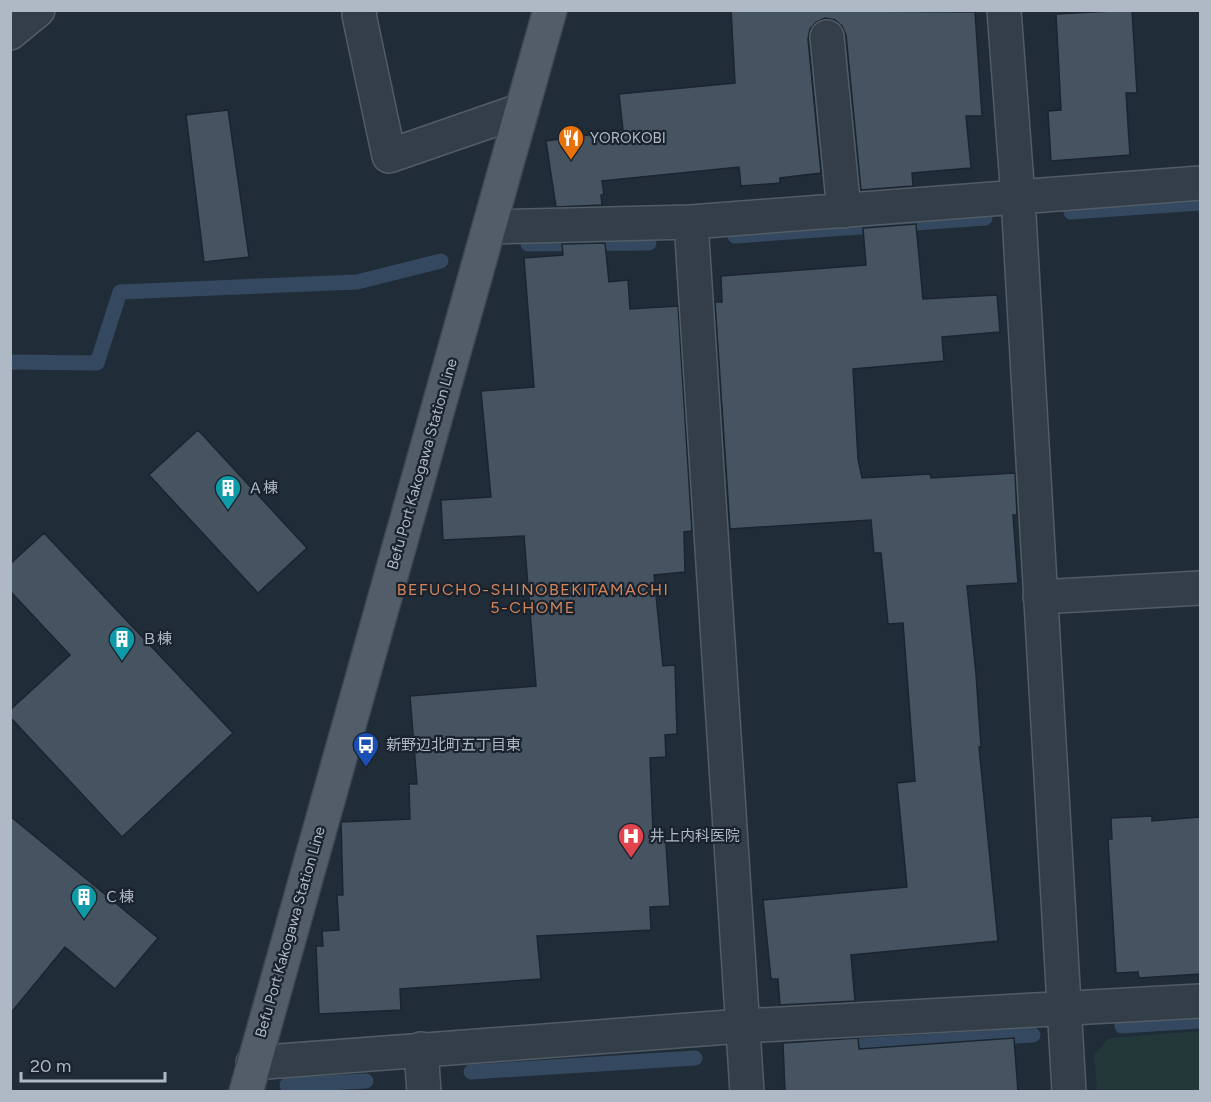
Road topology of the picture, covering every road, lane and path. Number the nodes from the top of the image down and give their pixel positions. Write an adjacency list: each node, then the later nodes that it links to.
1 (38, 10): 5 (street)
2 (360, 10): 7 (street)
3 (550, 10): 7 (main road, Befu Port Kakogawa Station Line)
4 (1004, 10): 9 (street)
5 (10, 33)
6 (828, 37): 10 (street)
7 (522, 110): 12 (main road, Befu Port Kakogawa Station Line)
8 (1200, 183): 9 (street)
9 (1018, 198): 10 (street); 14 (street)
10 (844, 211): 11 (street)
11 (691, 222): 12 (street); 17 (street)
12 (490, 227): 19 (main road, Befu Port Kakogawa Station Line)
13 (1200, 588): 14 (street)
14 (1040, 597): 16 (street)
15 (1200, 1001): 16 (street)
16 (1063, 1010): 17 (street); 22 (street)
17 (742, 1026): 18 (street); 21 (street)
18 (422, 1049): 19 (street); 20 (street)
19 (250, 1077)
20 (424, 1092)
21 (747, 1092)
22 (1069, 1092)

